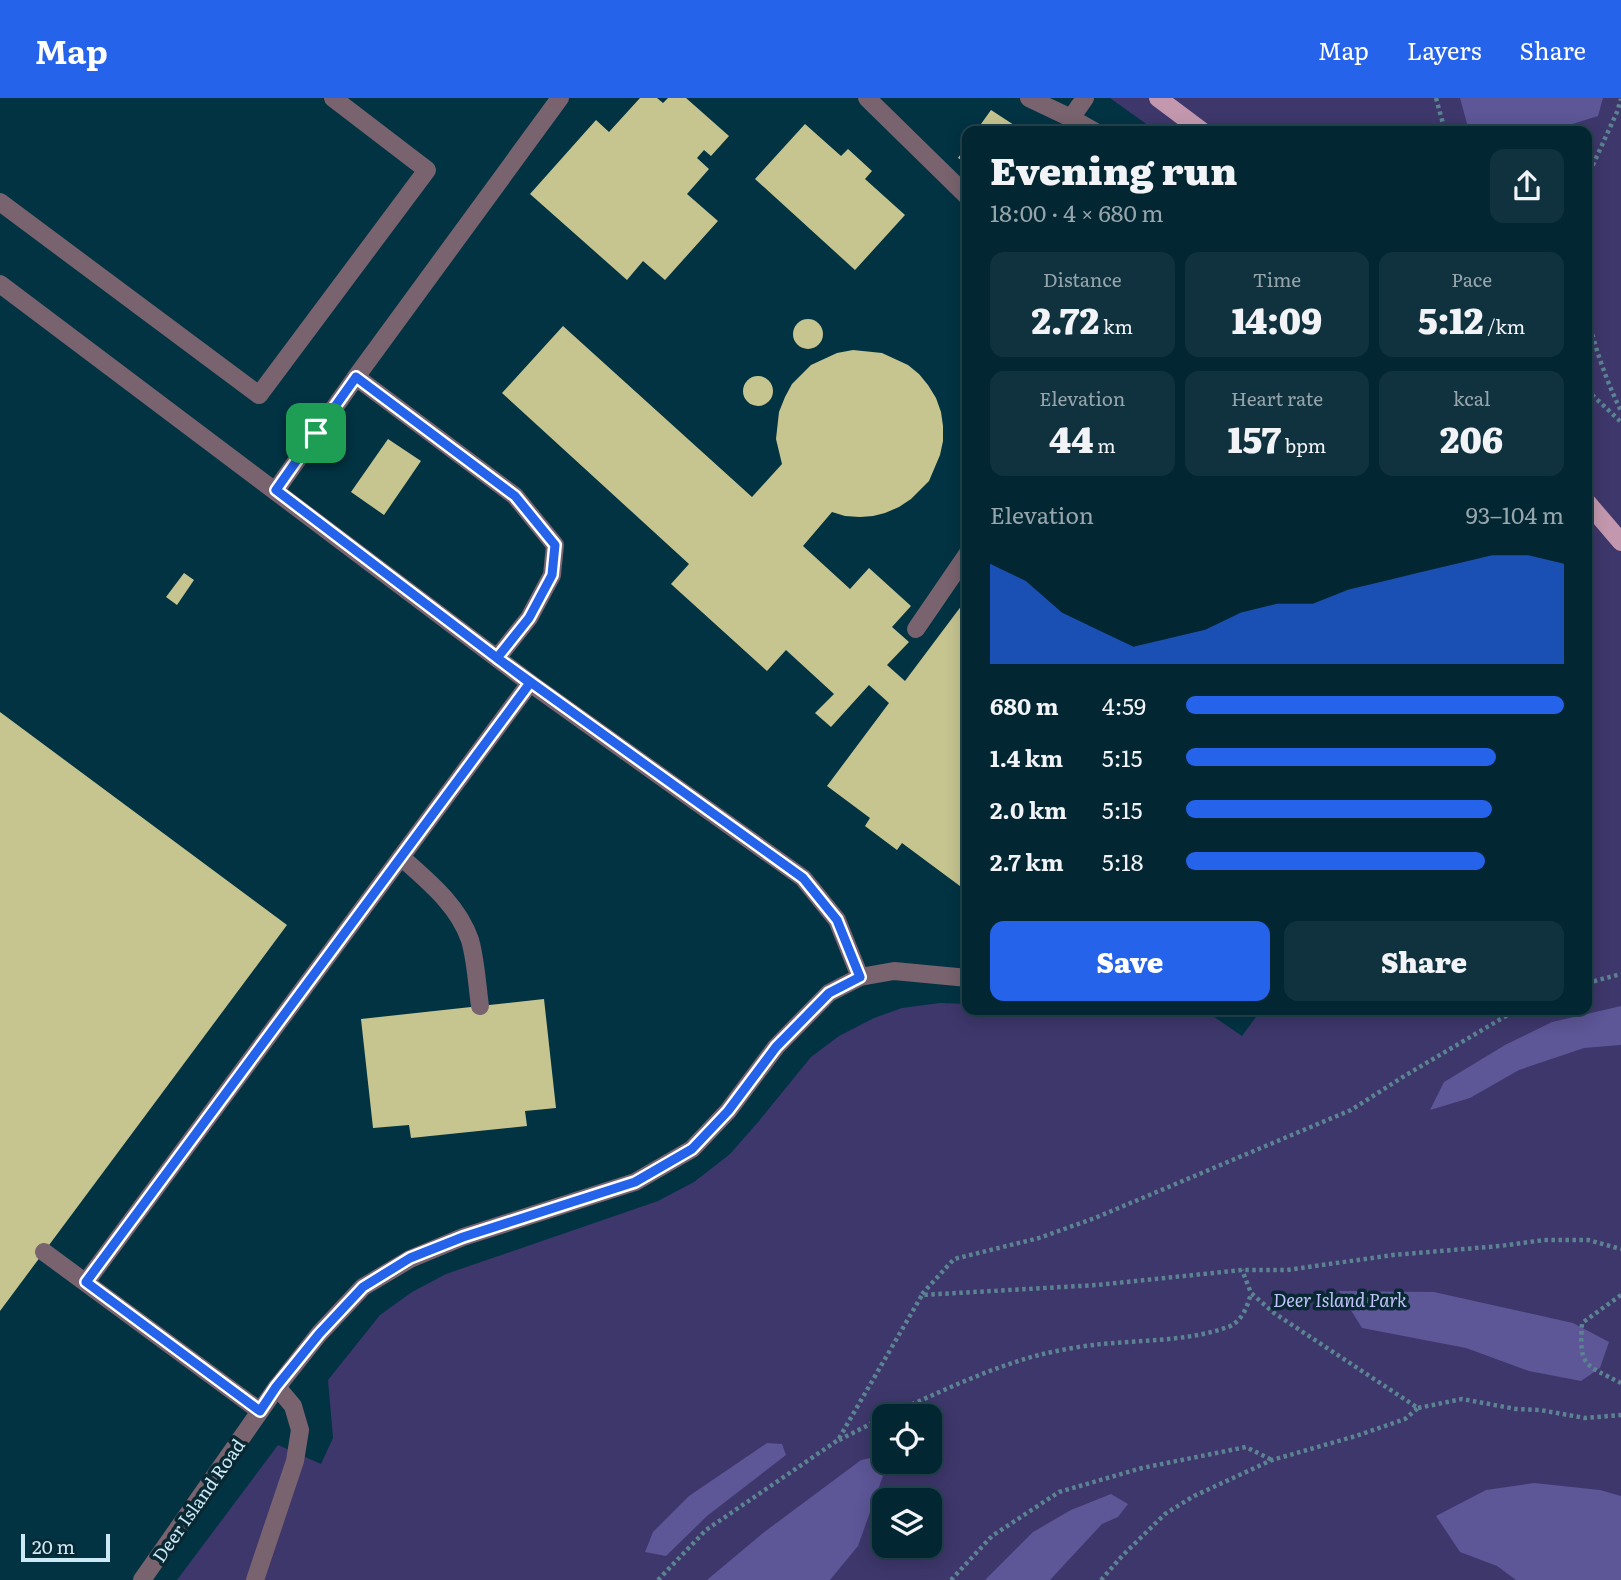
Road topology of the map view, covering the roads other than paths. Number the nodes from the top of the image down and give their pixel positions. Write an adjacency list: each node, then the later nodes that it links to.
1 (333, 98): 11 (street)
2 (560, 98): 13 (street)
3 (866, 98): 10 (street)
4 (1029, 98): 7 (street)
5 (1085, 98): 7 (street)
6 (1158, 98): 9 (main road)
7 (1071, 118): 8 (street)
8 (1085, 126)
9 (1195, 126)
10 (962, 191)
11 (0, 202)
12 (0, 284): 14 (street)
13 (356, 377): 14 (street); 19 (street)
14 (276, 490): 19 (street)
15 (1592, 508): 16 (main road)
16 (1621, 542)
17 (962, 562): 18 (street)
18 (916, 629)
19 (497, 658): 20 (street)
20 (530, 683): 21 (street); 22 (street)
21 (401, 857): 24 (street); 26 (street)
22 (860, 977): 23 (street, Deer Island Road); 27 (street, Deer Island Road)
23 (962, 977)
24 (480, 1006)
25 (44, 1252): 26 (street)
26 (86, 1282): 28 (street)
27 (276, 1387): 28 (street, Deer Island Road); 30 (street)
28 (260, 1411): 29 (street, Deer Island Road)
29 (142, 1580)
30 (255, 1580)

